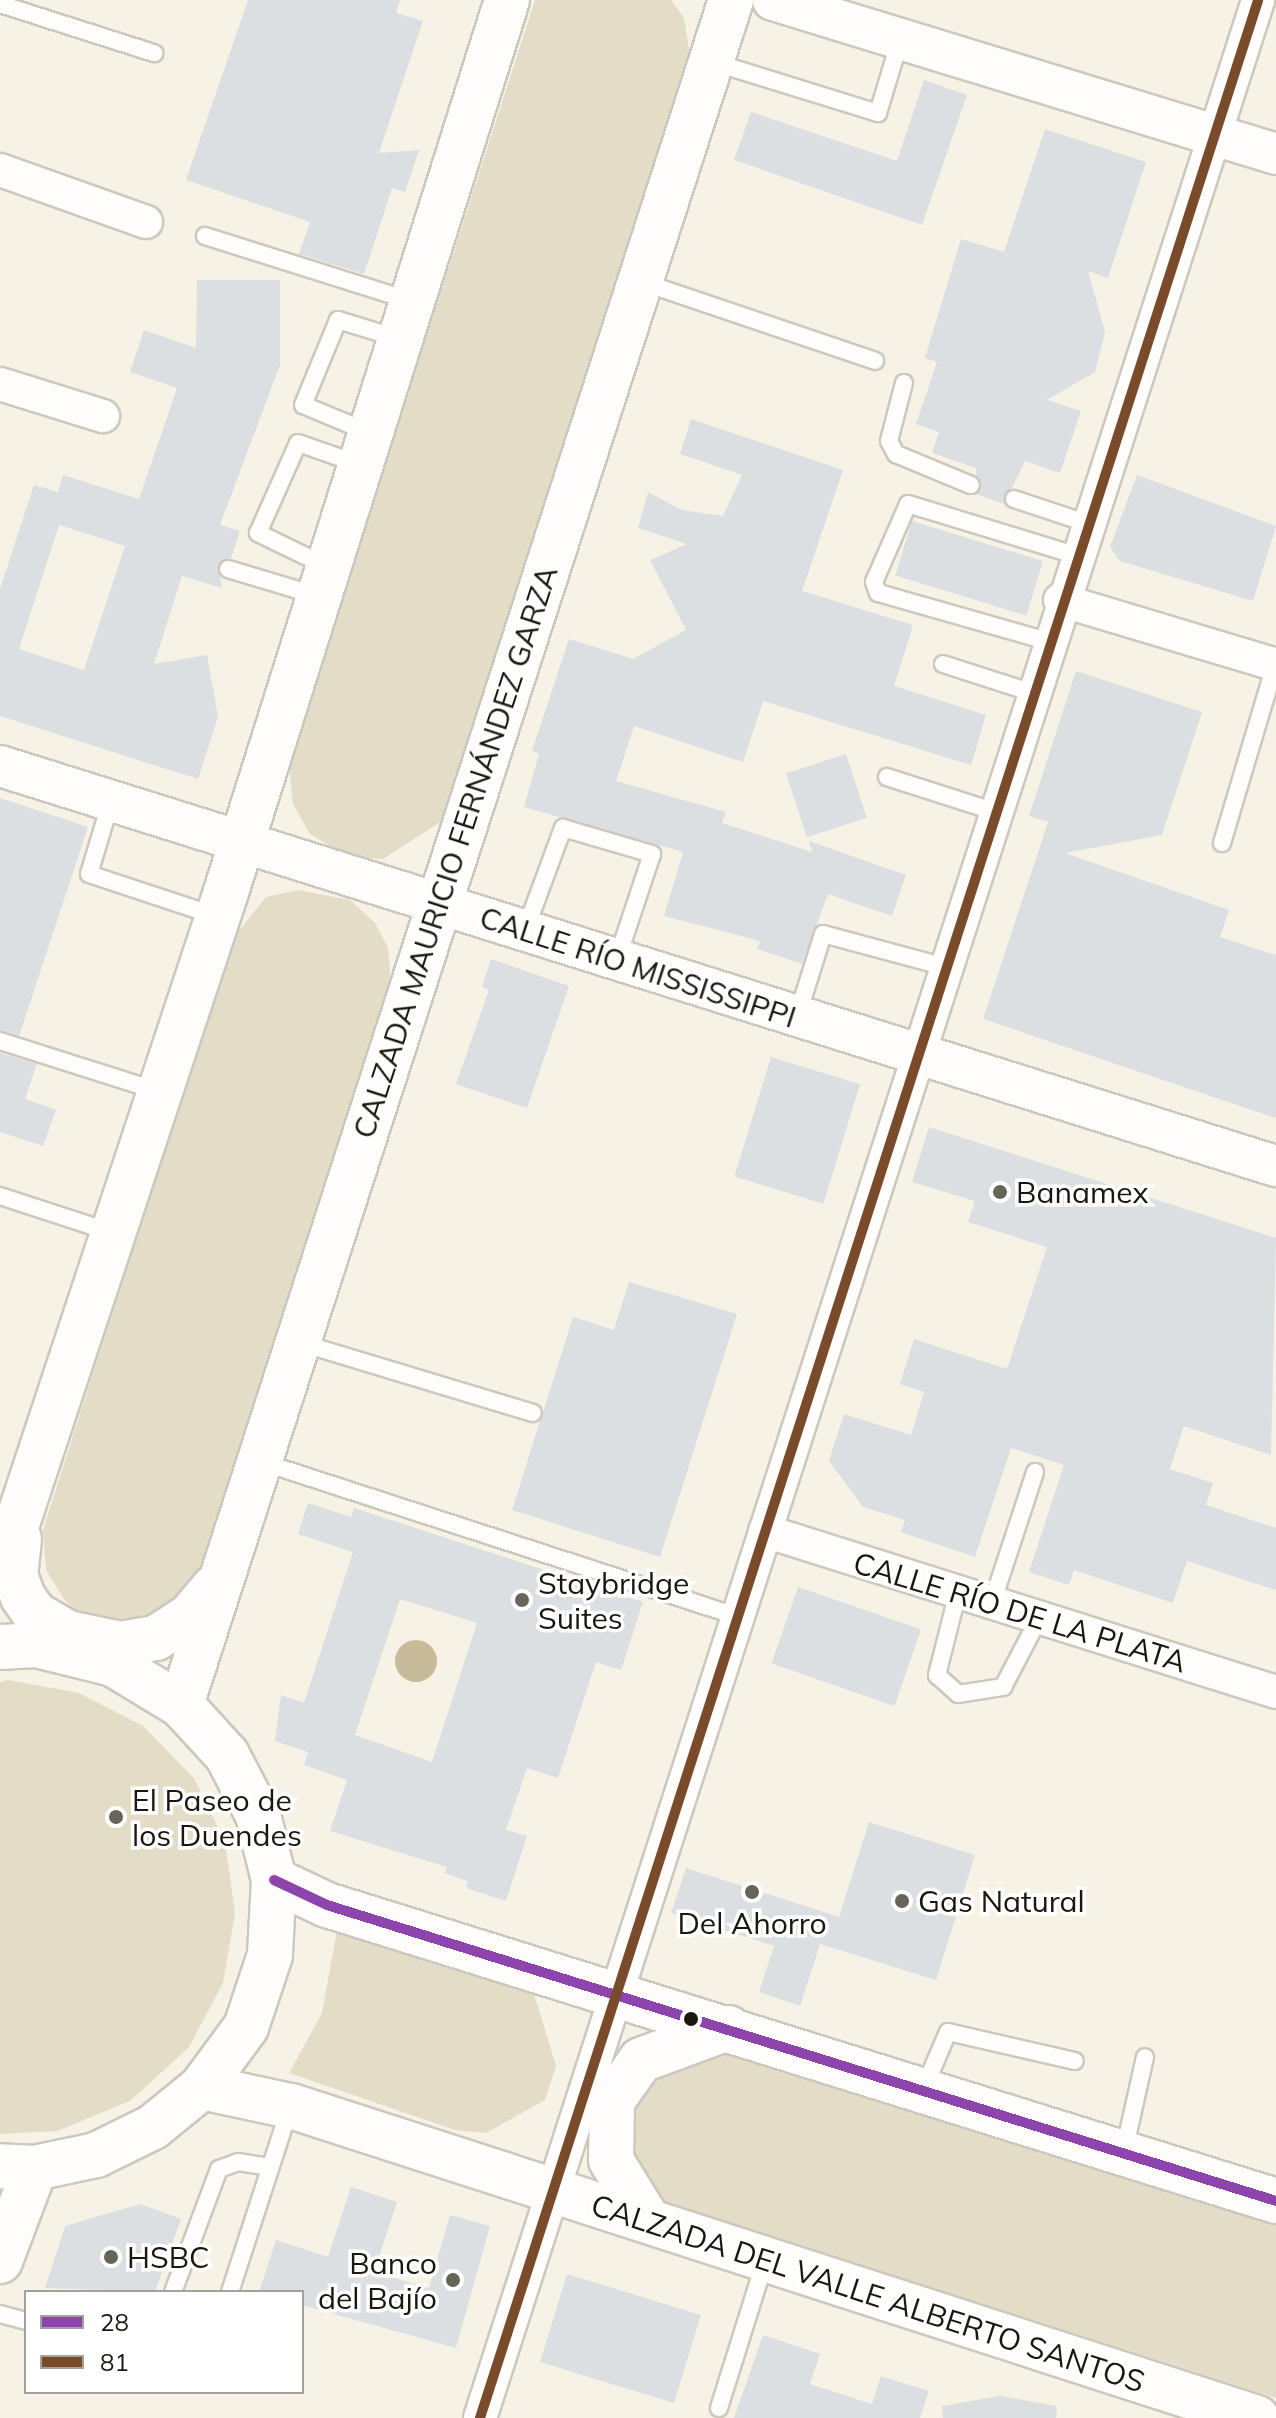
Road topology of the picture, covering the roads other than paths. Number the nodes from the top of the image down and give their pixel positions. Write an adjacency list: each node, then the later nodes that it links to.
1 (507, 0): 15 (main road)
2 (731, 0): 8 (main road, CALZADA MAURICIO FERNÁNDEZ GARZA)
3 (773, 0): 6 (street)
4 (1258, 0): 9 (street)
5 (0, 4): 7 (lane)
6 (901, 39): 8 (lane); 9 (street)
7 (154, 53)
8 (711, 61): 14 (main road, CALZADA MAURICIO FERNÁNDEZ GARZA)
9 (1214, 134): 10 (street); 23 (street)
10 (1276, 154)
11 (0, 170): 12 (street)
12 (146, 222)
13 (205, 236): 15 (lane)
14 (637, 280): 16 (lane); 38 (main road, CALZADA MAURICIO FERNÁNDEZ GARZA)
15 (407, 321): 20 (main road); 20 (lane)
16 (875, 361)
17 (904, 383): 21 (lane)
18 (0, 384): 19 (street)
19 (103, 416)
20 (368, 449): 26 (main road); 26 (lane)
21 (971, 485)
22 (1014, 499): 23 (lane)
23 (1086, 523): 24 (street)
24 (1075, 555): 27 (street); 28 (lane)
25 (228, 569): 26 (lane)
26 (325, 582): 36 (main road)
27 (1060, 600): 28 (street); 30 (street)
28 (1047, 641): 31 (street)
29 (943, 664): 31 (lane)
30 (1275, 665): 37 (lane)
31 (1030, 692): 35 (street)
32 (0, 766): 34 (street, CALLE RÍO MISSISSIPPI)
33 (887, 777): 35 (lane)
34 (111, 801): 36 (street, CALLE RÍO MISSISSIPPI); 39 (lane)
35 (993, 811): 42 (street)
36 (241, 842): 38 (street, CALLE RÍO MISSISSIPPI); 39 (main road)
37 (1222, 843)
38 (439, 903): 40 (street, CALLE RÍO MISSISSIPPI); 50 (main road, CALZADA MAURICIO FERNÁNDEZ GARZA)
39 (217, 916): 46 (main road)
40 (526, 928): 41 (street, CALLE RÍO MISSISSIPPI); 41 (lane)
41 (617, 959): 43 (street, CALLE RÍO MISSISSIPPI)
42 (945, 967): 43 (lane); 45 (street)
43 (796, 1018): 45 (street, CALLE RÍO MISSISSIPPI)
44 (0, 1041): 46 (lane)
45 (915, 1052): 47 (street, CALLE RÍO MISSISSIPPI); 55 (street)
46 (159, 1092): 49 (main road)
47 (1276, 1166)
48 (0, 1196): 49 (lane)
49 (113, 1233): 54 (main road)
50 (300, 1343): 51 (lane); 52 (main road, CALZADA MAURICIO FERNÁNDEZ GARZA)
51 (533, 1413)
52 (261, 1462): 56 (main road, CALZADA MAURICIO FERNÁNDEZ GARZA); 60 (lane)
53 (1035, 1472): 59 (lane)
54 (25, 1514): 56 (main road); 57 (main road)
55 (765, 1531): 58 (street, CALLE RÍO DE LA PLATA); 60 (street)
56 (231, 1563): 64 (main road, CALZADA MAURICIO FERNÁNDEZ GARZA)
57 (0, 1575)
58 (958, 1592): 59 (street, CALLE RÍO DE LA PLATA); 61 (lane)
59 (992, 1603): 61 (street, CALLE RÍO DE LA PLATA)
60 (737, 1616): 66 (street)
61 (1039, 1618): 63 (street, CALLE RÍO DE LA PLATA)
62 (0, 1647): 64 (main road)
63 (1276, 1692)
64 (181, 1705): 65 (main road)
65 (274, 1880): 66 (main road); 70 (main road)
66 (613, 1992): 67 (main road); 76 (street)
67 (728, 2028): 71 (main road); 78 (main road)
68 (1145, 2057): 73 (lane)
69 (1075, 2061): 71 (lane)
70 (202, 2087): 72 (main road, CALZADA DEL VALLE ALBERTO SANTOS); 74 (main road)
71 (923, 2090): 73 (main road)
72 (291, 2106): 75 (lane); 76 (main road, CALZADA DEL VALLE ALBERTO SANTOS)
73 (1124, 2153): 77 (main road)
74 (17, 2167): 80 (main road)
75 (271, 2167): 81 (lane); 82 (lane)
76 (551, 2192): 78 (main road, CALZADA DEL VALLE ALBERTO SANTOS); 86 (street)
77 (1276, 2201)
78 (648, 2220): 79 (main road, CALZADA DEL VALLE ALBERTO SANTOS)
79 (766, 2259): 85 (lane); 87 (main road, CALZADA DEL VALLE ALBERTO SANTOS)
80 (0, 2261)
81 (174, 2290)
82 (231, 2290)
83 (0, 2314): 84 (lane)
84 (24, 2320)
85 (719, 2408)
86 (480, 2418)
87 (1257, 2418)

